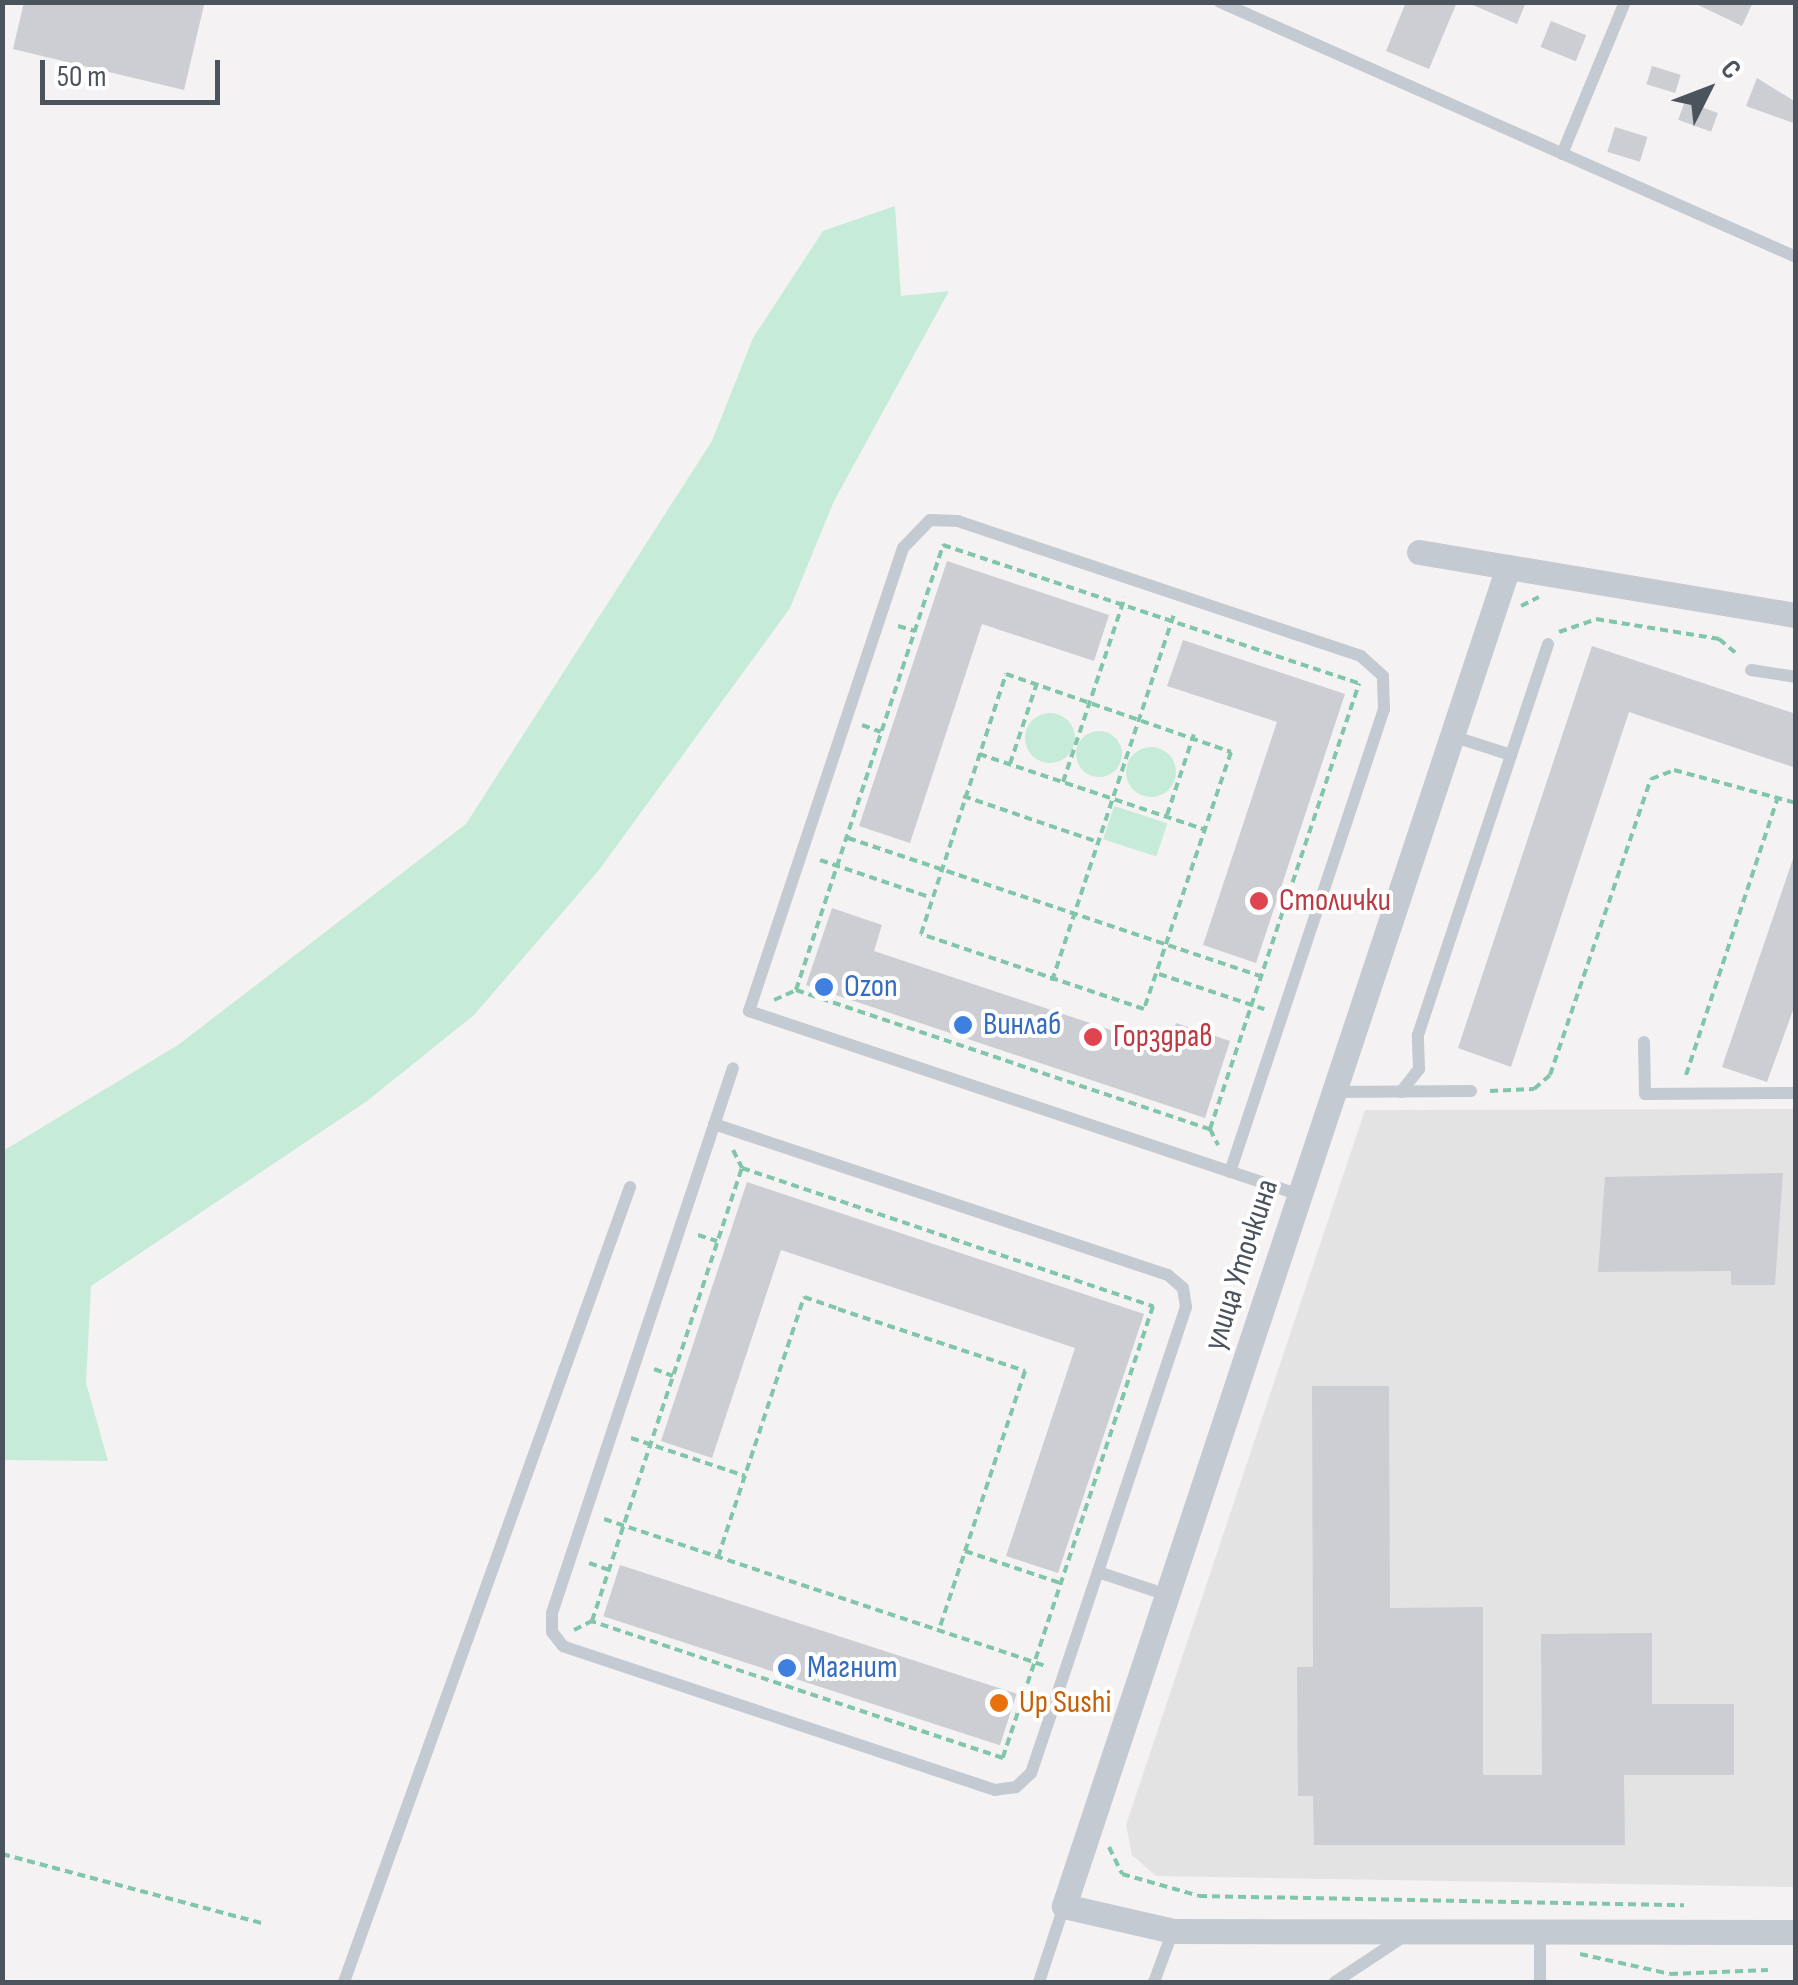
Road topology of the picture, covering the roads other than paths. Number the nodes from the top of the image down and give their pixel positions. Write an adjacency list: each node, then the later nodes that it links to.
1 (1220, 2): 3 (lane)
2 (1625, 2): 3 (lane)
3 (1562, 154): 4 (lane)
4 (1796, 258)
5 (1419, 552): 6 (street)
6 (1508, 567): 7 (street); 11 (street, улица Уточкина)
7 (1796, 615)
8 (1548, 644): 12 (lane)
9 (1751, 670): 10 (lane)
10 (1796, 677)
11 (1452, 736): 12 (lane); 16 (street, улица Уточкина)
12 (1511, 756): 17 (lane)
13 (1644, 1042): 18 (lane)
14 (732, 1068): 19 (lane)
15 (1471, 1091): 17 (lane)
16 (1334, 1092): 17 (lane); 22 (street, улица Уточкина)
17 (1401, 1092)
18 (1796, 1093)
19 (714, 1124): 23 (lane); 23 (lane)
20 (1230, 1172): 20 (lane); 22 (lane)
21 (630, 1187): 30 (lane)
22 (1300, 1195): 24 (street, улица Уточкина)
23 (1098, 1572): 24 (lane)
24 (1167, 1594): 25 (street, улица Уточкина)
25 (1064, 1906): 26 (street); 31 (lane, улица Уточкина)
26 (1173, 1931): 29 (street); 32 (lane)
27 (1796, 1932): 28 (street)
28 (1540, 1936): 29 (street); 34 (lane)
29 (1403, 1937): 33 (lane)
30 (344, 1982)
31 (1039, 1982)
32 (1154, 1982)
33 (1334, 1982)
34 (1540, 1982)

